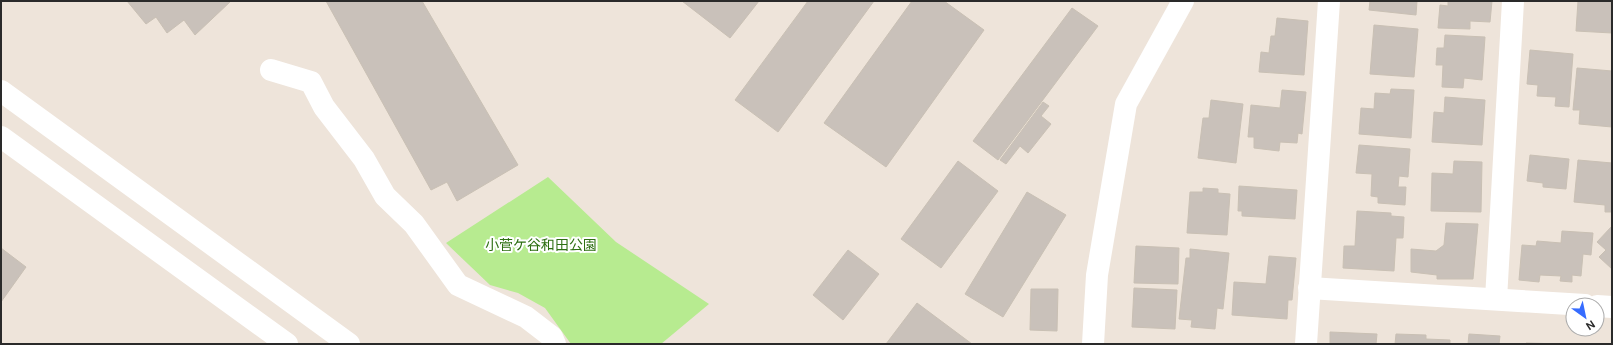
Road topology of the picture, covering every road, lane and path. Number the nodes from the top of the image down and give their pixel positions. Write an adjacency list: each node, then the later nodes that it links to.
1 (1183, 1): 13 (street)
2 (1329, 1): 7 (street)
3 (1513, 1): 8 (street)
4 (271, 70): 12 (street)
5 (1, 91): 11 (street)
6 (1, 137): 10 (street)
7 (1309, 288): 8 (street); 14 (street)
8 (1496, 299): 9 (street)
9 (1565, 304)
10 (287, 344)
11 (349, 344)
12 (555, 344)
13 (1093, 344)
14 (1306, 344)

